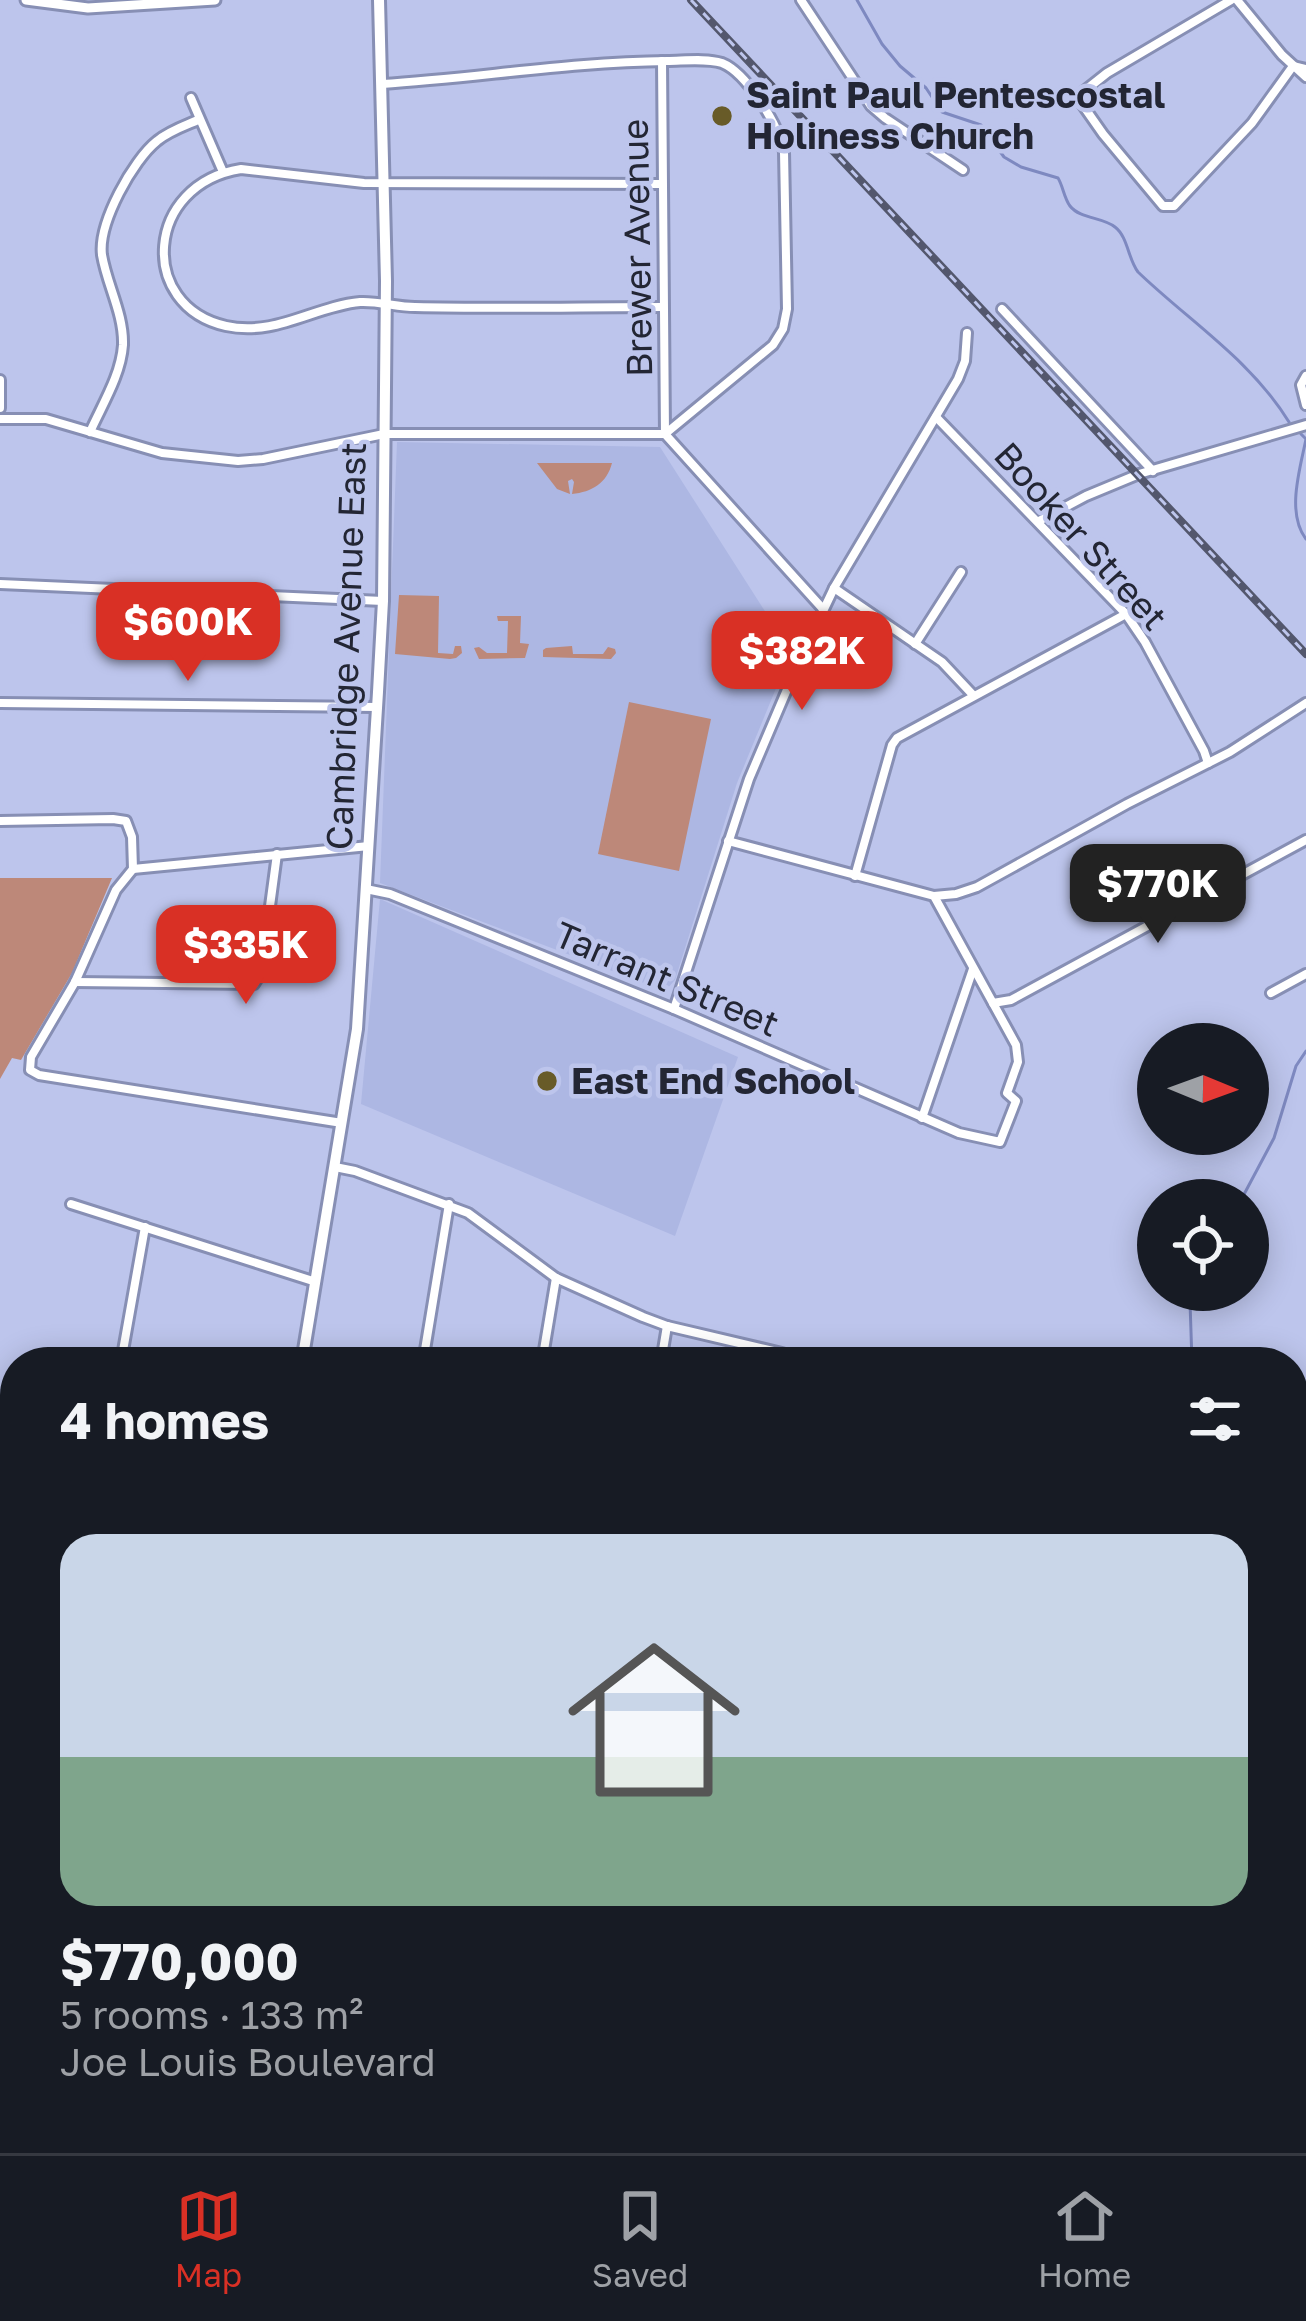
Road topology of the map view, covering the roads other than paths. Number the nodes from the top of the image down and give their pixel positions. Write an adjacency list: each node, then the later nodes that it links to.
1 (26, 0): 2 (street)
2 (215, 0)
3 (379, 0): 9 (main road, Cambridge Avenue East)
4 (801, 0): 12 (street)
5 (1234, 0): 7 (street); 7 (street)
6 (662, 61): 9 (street); 15 (street, Brewer Avenue); 29 (street)
7 (1293, 65): 8 (street)
8 (1306, 73)
9 (382, 84): 14 (main road, Cambridge Avenue East)
10 (191, 98): 11 (street)
11 (199, 121): 13 (street); 27 (street)
12 (963, 170)
13 (223, 172): 14 (street); 16 (street)
14 (384, 183): 15 (street); 16 (main road, Cambridge Avenue East)
15 (661, 184): 17 (street, Brewer Avenue)
16 (386, 305): 17 (street); 28 (main road, Cambridge Avenue East)
17 (663, 308): 29 (street, Brewer Avenue)
18 (1002, 309): 30 (street)
19 (967, 333): 24 (street)
20 (1306, 376): 22 (street)
21 (0, 380): 23 (street)
22 (1306, 406)
23 (0, 408)
24 (936, 417): 31 (street, Booker Street); 34 (street)
25 (0, 418): 27 (street)
26 (1306, 424): 30 (street)
27 (90, 432): 28 (street)
28 (384, 434): 29 (street); 35 (main road, Cambridge Avenue East)
29 (665, 434): 36 (street)
30 (1154, 472): 31 (street)
31 (1039, 521): 37 (street, Booker Street)
32 (962, 572): 38 (street)
33 (0, 584): 35 (street)
34 (835, 588): 36 (street); 38 (street)
35 (383, 601): 42 (main road, Cambridge Avenue East)
36 (823, 609): 46 (street)
37 (1126, 614): 39 (street); 43 (street, Booker Street)
38 (915, 644): 39 (street)
39 (973, 695): 50 (street)
40 (0, 703): 42 (street)
41 (1306, 703): 43 (street)
42 (376, 707): 47 (main road, Cambridge Avenue East)
43 (1208, 763): 52 (street)
44 (0, 821): 49 (street)
45 (1306, 840): 57 (street)
46 (728, 841): 50 (street); 58 (street)
47 (369, 846): 48 (street); 51 (main road, Cambridge Avenue East)
48 (277, 854): 49 (street); 55 (street)
49 (133, 869): 55 (street)
50 (855, 876): 52 (street)
51 (366, 889): 58 (street, Tarrant Street); 60 (main road, Cambridge Avenue East)
52 (934, 896): 53 (street)
53 (973, 968): 57 (street); 59 (street)
54 (1306, 974): 56 (street)
55 (74, 982): 60 (street)
56 (1271, 994)
57 (993, 1003): 59 (street, Tarrant Street)
58 (674, 1009): 59 (street, Tarrant Street)
59 (922, 1118)
60 (342, 1123): 61 (main road, Cambridge Avenue East)
61 (335, 1167): 63 (street); 66 (main road, Cambridge Avenue East)
62 (71, 1204): 64 (street)
63 (449, 1204): 65 (street); 70 (street)
64 (145, 1227): 66 (street); 68 (street)
65 (556, 1278): 67 (street); 71 (street)
66 (316, 1282): 69 (main road, Cambridge Avenue East)
67 (667, 1326): 72 (street); 73 (street)
68 (124, 1347)
69 (305, 1347)
70 (425, 1347)
71 (544, 1347)
72 (664, 1347)
73 (744, 1347)

